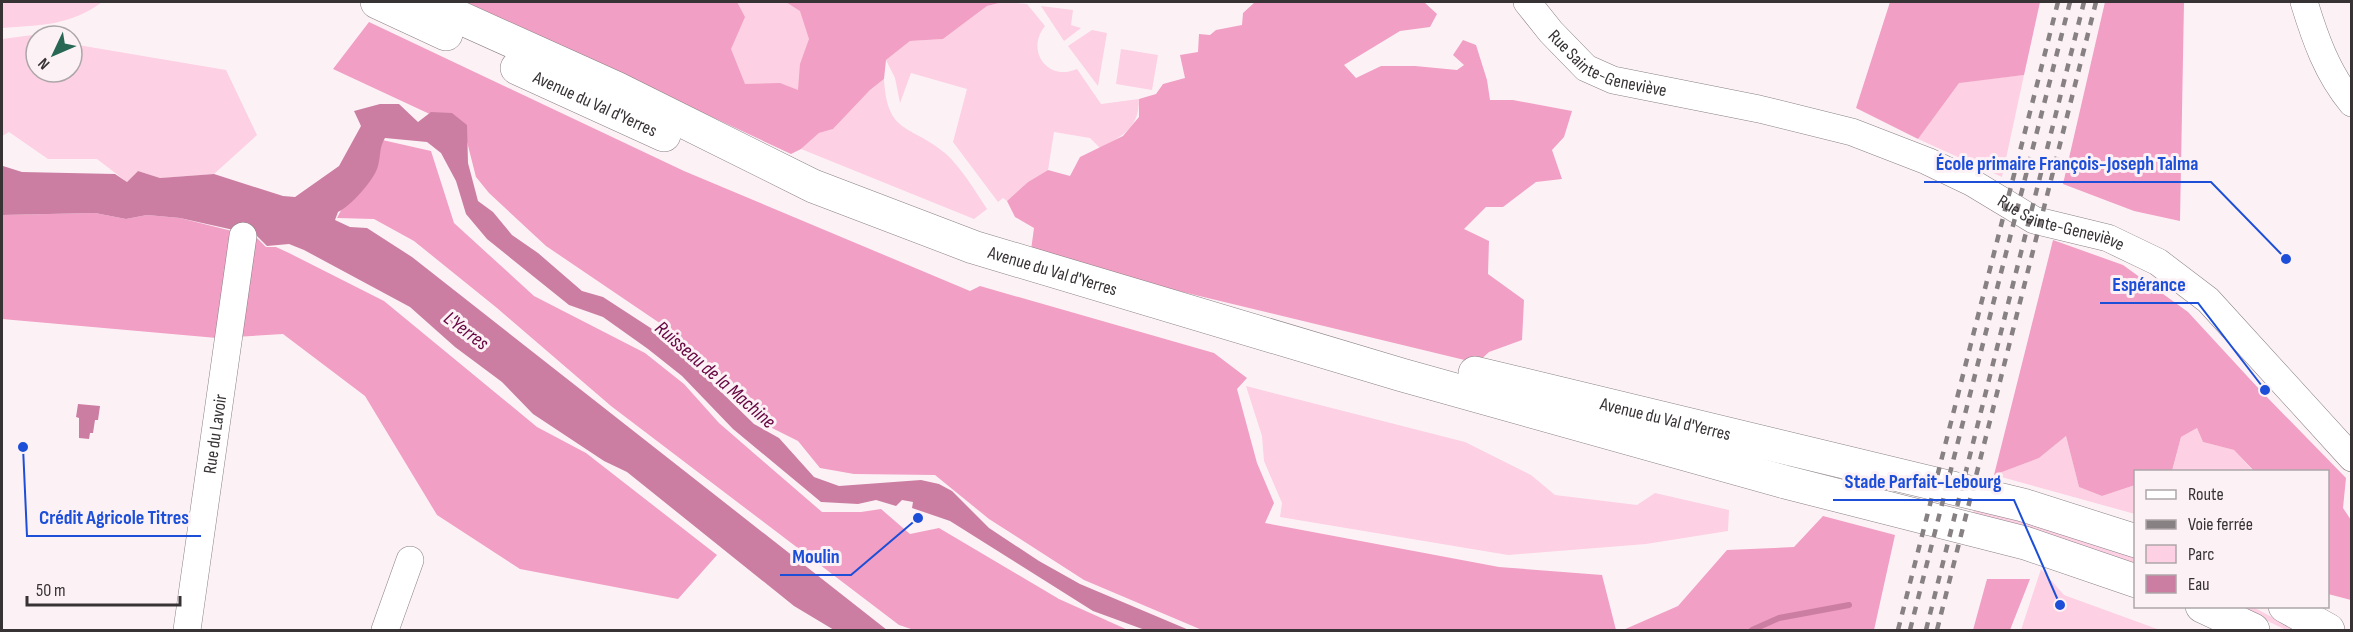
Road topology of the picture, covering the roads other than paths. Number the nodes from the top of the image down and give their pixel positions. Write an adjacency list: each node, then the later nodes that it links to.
1 (425, 2): 6 (main road, Avenue du Val d'Yerres)
2 (1527, 2): 9 (street, Rue Sainte-Geneviève)
3 (2304, 2): 5 (street)
4 (380, 3): 6 (main road, Avenue du Val d'Yerres)
5 (2352, 103)
6 (813, 186): 8 (main road, Avenue du Val d'Yerres)
7 (243, 236): 16 (street, Rue du Lavoir)
8 (1192, 312): 10 (main road, Avenue du Val d'Yerres); 12 (main road, Avenue du Val d'Yerres)
9 (2351, 454)
10 (2134, 540)
11 (410, 560): 17 (street)
12 (2134, 580)
13 (2206, 608): 18 (main road)
14 (2290, 608): 15 (main road)
15 (2333, 627)
16 (187, 630)
17 (385, 630)
18 (2253, 630)

